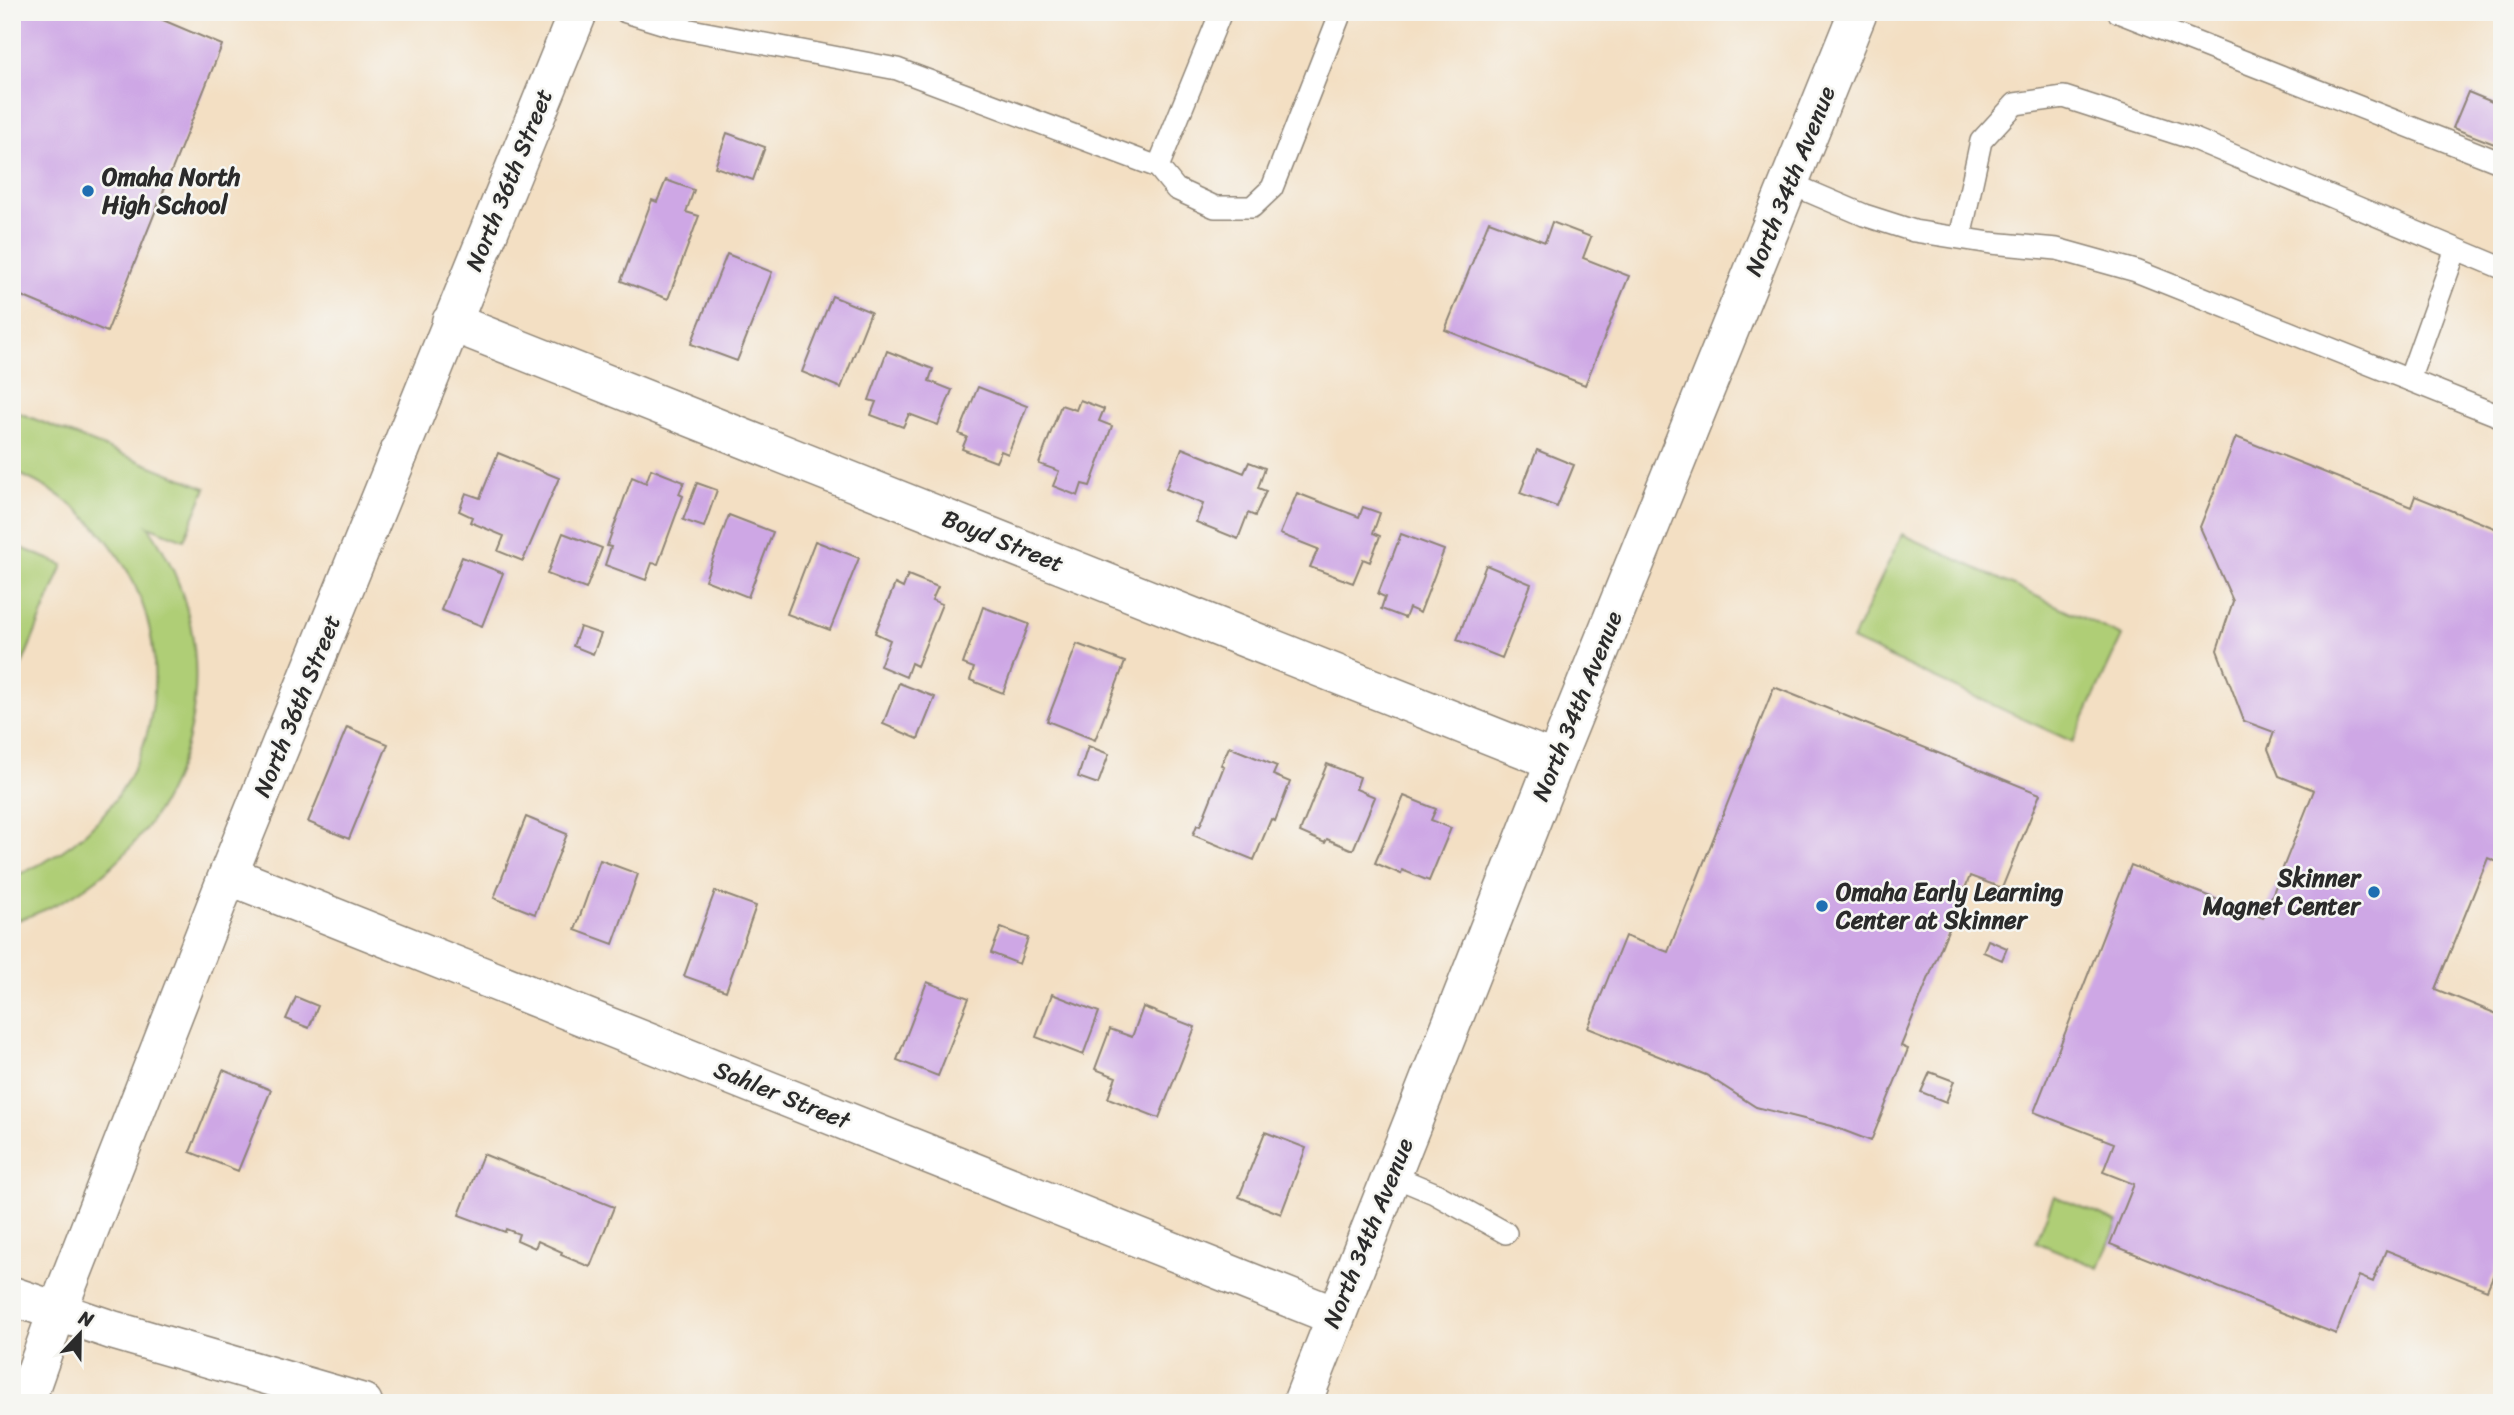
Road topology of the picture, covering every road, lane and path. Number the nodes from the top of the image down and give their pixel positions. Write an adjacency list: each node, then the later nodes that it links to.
1 (578, 12): 13 (street, North 36th Street)
2 (626, 12): 8 (lane)
3 (1221, 12): 8 (lane)
4 (1341, 12): 8 (lane)
5 (1858, 12): 9 (street, North 34th Avenue)
6 (2118, 12): 7 (lane)
7 (2502, 163)
8 (1158, 167)
9 (1789, 183): 10 (lane); 16 (street, North 34th Avenue)
10 (1960, 238): 11 (lane); 14 (lane)
11 (2456, 249): 12 (lane); 14 (lane)
12 (2502, 268)
13 (451, 321): 16 (street, Boyd Street); 17 (street, North 36th Street)
14 (2409, 380): 15 (lane)
15 (2502, 417)
16 (1555, 761): 18 (street, North 34th Avenue)
17 (229, 875): 21 (street, North 36th Street); 22 (street, Sahler Street)
18 (1391, 1175): 19 (lane); 22 (street, North 34th Avenue)
19 (1506, 1233)
20 (12, 1296): 21 (street)
21 (57, 1312): 23 (street, North 36th Street); 24 (street)
22 (1335, 1316): 25 (street, North 34th Avenue)
23 (25, 1403)
24 (363, 1403)
25 (1302, 1403)

